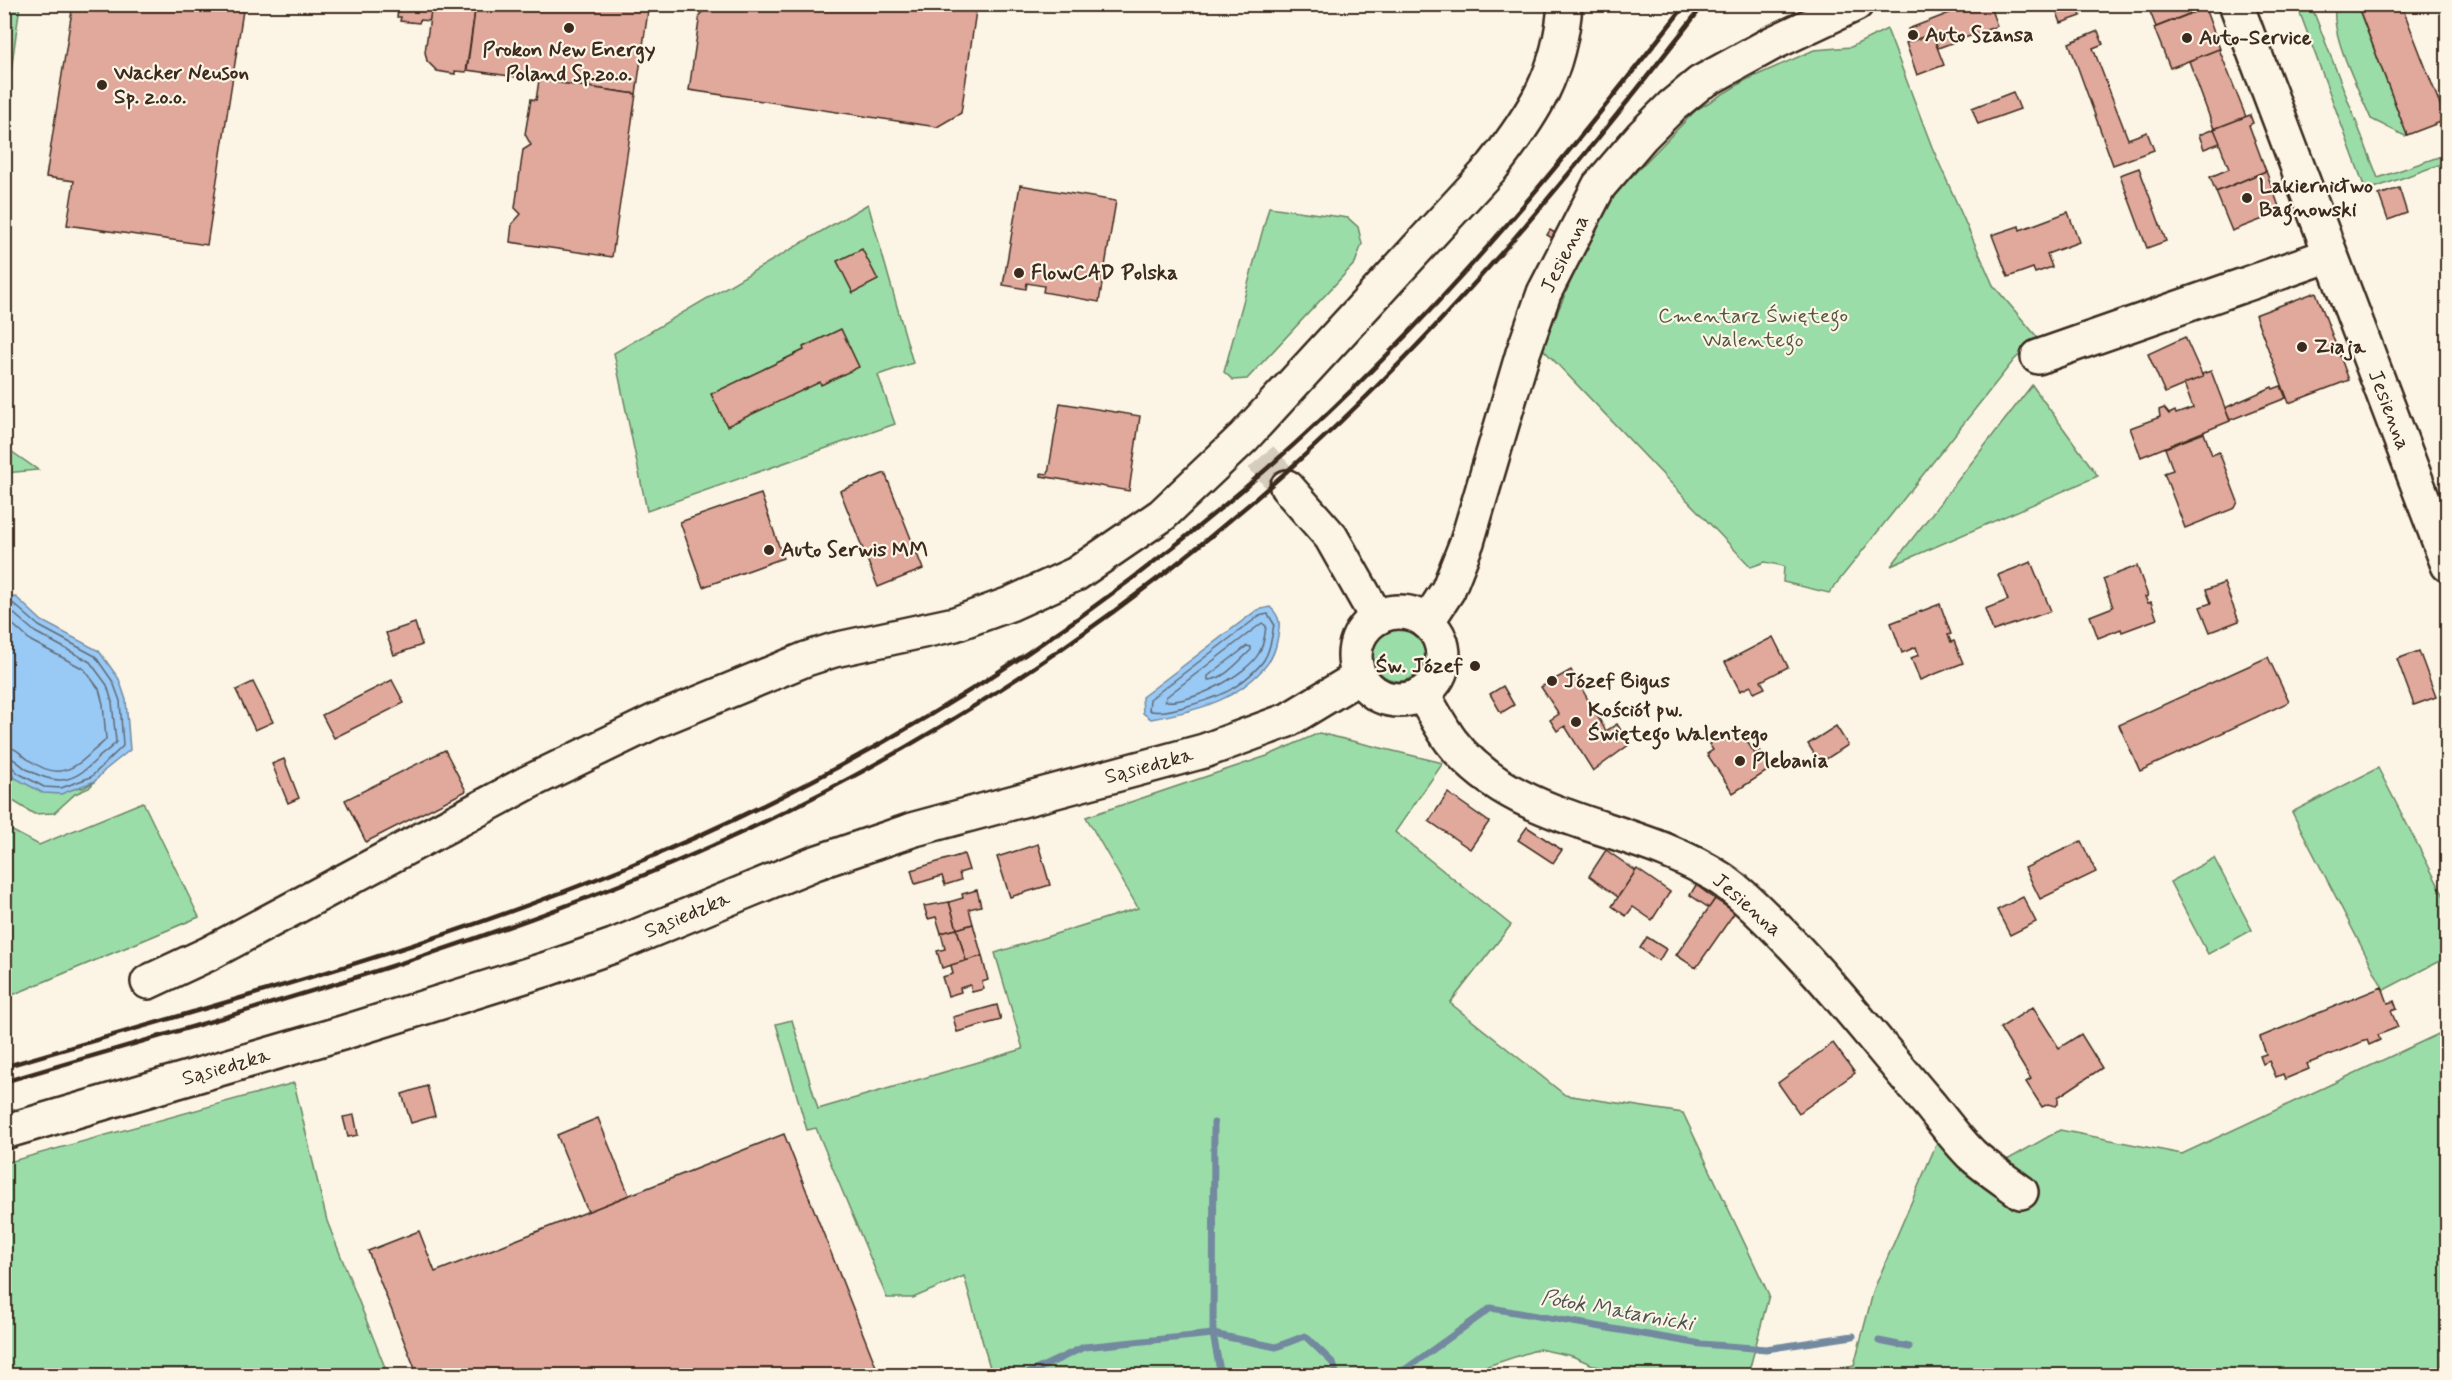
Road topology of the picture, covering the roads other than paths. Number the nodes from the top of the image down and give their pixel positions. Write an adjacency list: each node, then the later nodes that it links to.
1 (1565, 4): 12 (street)
2 (1856, 4): 9 (street, Jesienna)
3 (2236, 4): 4 (street, Jesienna)
4 (2330, 255): 5 (street); 7 (street, Jesienna)
5 (2038, 357)
6 (1287, 487): 8 (street)
7 (2448, 565)
8 (1377, 618): 9 (street); 10 (street)
9 (1427, 622): 11 (street)
10 (1359, 677): 11 (street); 13 (street, Sąsiedzka)
11 (1422, 694): 14 (street, Jesienna)
12 (148, 982)
13 (4, 1132)
14 (2021, 1192)

